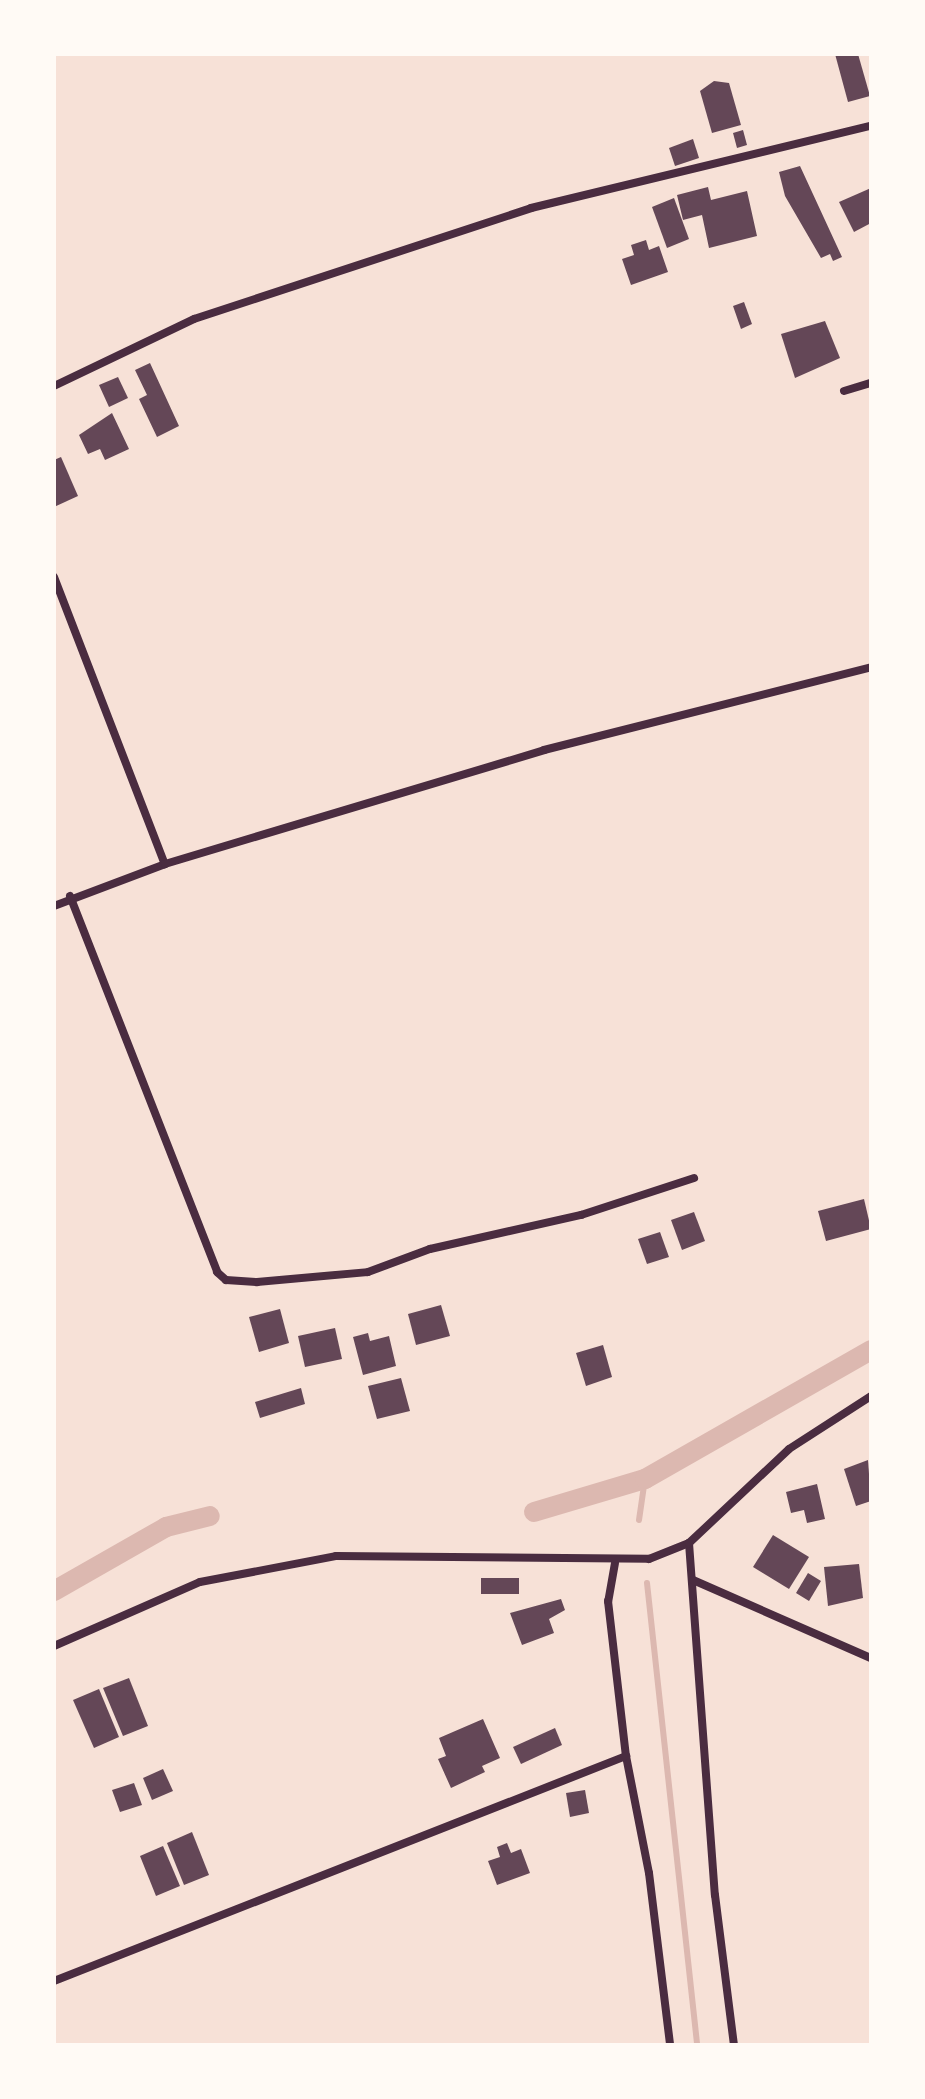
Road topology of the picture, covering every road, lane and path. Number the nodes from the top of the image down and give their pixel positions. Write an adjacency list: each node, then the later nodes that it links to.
1 (871, 126): 3 (street)
2 (871, 383): 4 (street)
3 (54, 386)
4 (844, 391)
5 (54, 577): 7 (street)
6 (871, 667): 7 (street)
7 (165, 864): 8 (street)
8 (70, 896): 9 (street); 10 (street)
9 (54, 906)
10 (694, 1178)
11 (871, 1396): 12 (street)
12 (689, 1543): 13 (street); 14 (street)
13 (615, 1563): 15 (street); 17 (street)
14 (693, 1580): 16 (street); 20 (street)
15 (54, 1646)
16 (871, 1658)
17 (626, 1756): 18 (street); 19 (street)
18 (54, 1981)
19 (670, 2045)
20 (734, 2045)

